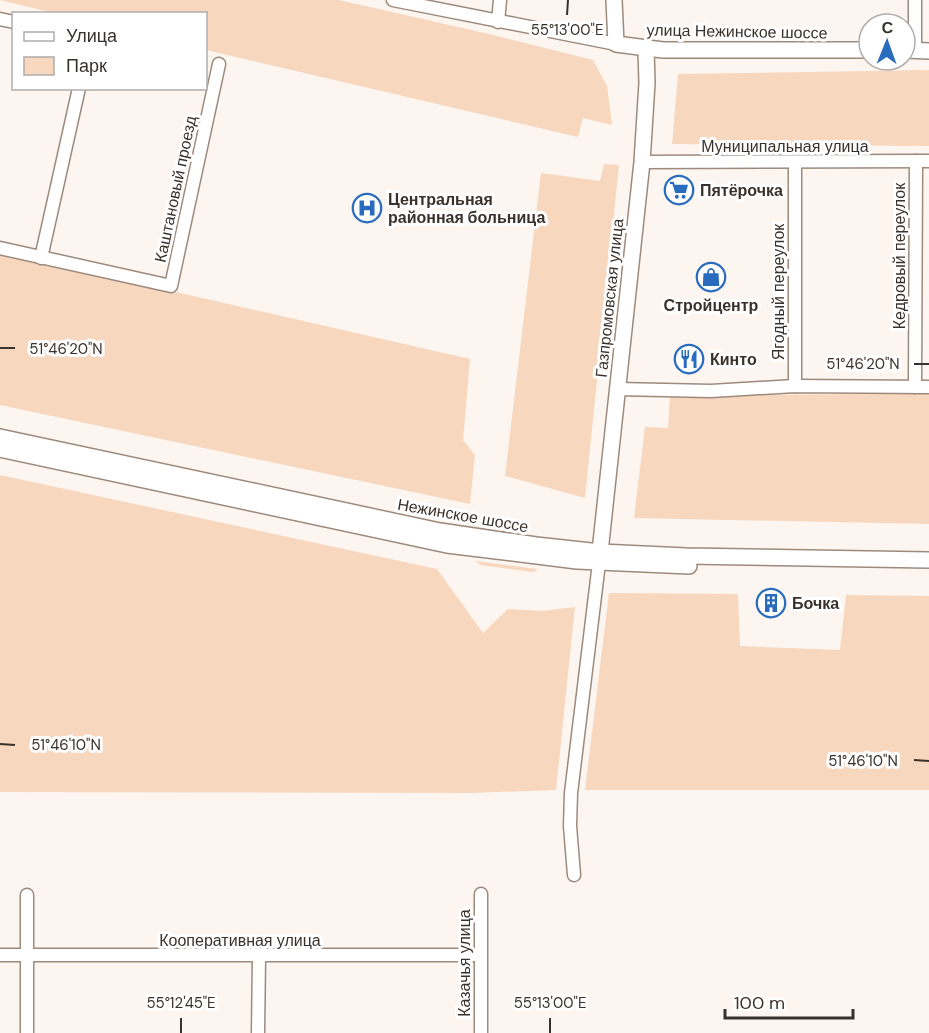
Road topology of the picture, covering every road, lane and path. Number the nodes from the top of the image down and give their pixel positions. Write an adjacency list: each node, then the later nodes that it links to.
1 (393, 0): 4 (street, улица Нежинское шоссе)
2 (500, 0): 4 (street)
3 (614, 0): 5 (main road)
4 (498, 22): 5 (street, улица Нежинское шоссе)
5 (616, 44): 6 (main road, улица Нежинское шоссе)
6 (646, 49): 7 (main road, улица Нежинское шоссе); 11 (main road, Газпромовская улица)
7 (857, 50)
8 (219, 64): 14 (street, Каштановый проезд)
9 (79, 90): 14 (street)
10 (923, 161): 12 (street, Муниципальная улица); 16 (street, Кедровый переулок)
11 (642, 162): 12 (street, Муниципальная улица); 18 (main road, Газпромовская улица)
12 (795, 163): 15 (street, Ягодный переулок)
13 (0, 248): 14 (street)
14 (41, 258)
15 (795, 386): 16 (street); 18 (street)
16 (915, 387): 17 (street)
17 (929, 387)
18 (618, 389): 21 (main road, Газпромовская улица)
19 (0, 437): 21 (main road, Нежинское шоссе)
20 (0, 449): 21 (main road, Нежинское шоссе)
21 (600, 557): 22 (main road, Нежинское шоссе); 23 (main road, Нежинское шоссе); 24 (street)
22 (929, 560)
23 (929, 570)
24 (574, 875)
25 (27, 894): 30 (street)
26 (481, 894): 27 (street, Казачья улица)
27 (480, 955): 29 (street, Кооперативная улица); 33 (street, Казачья улица)
28 (0, 956): 30 (street, Кооперативная улица)
29 (259, 956): 30 (street, Кооперативная улица); 32 (street)
30 (27, 957): 31 (street)
31 (27, 1033)
32 (258, 1033)
33 (480, 1033)

